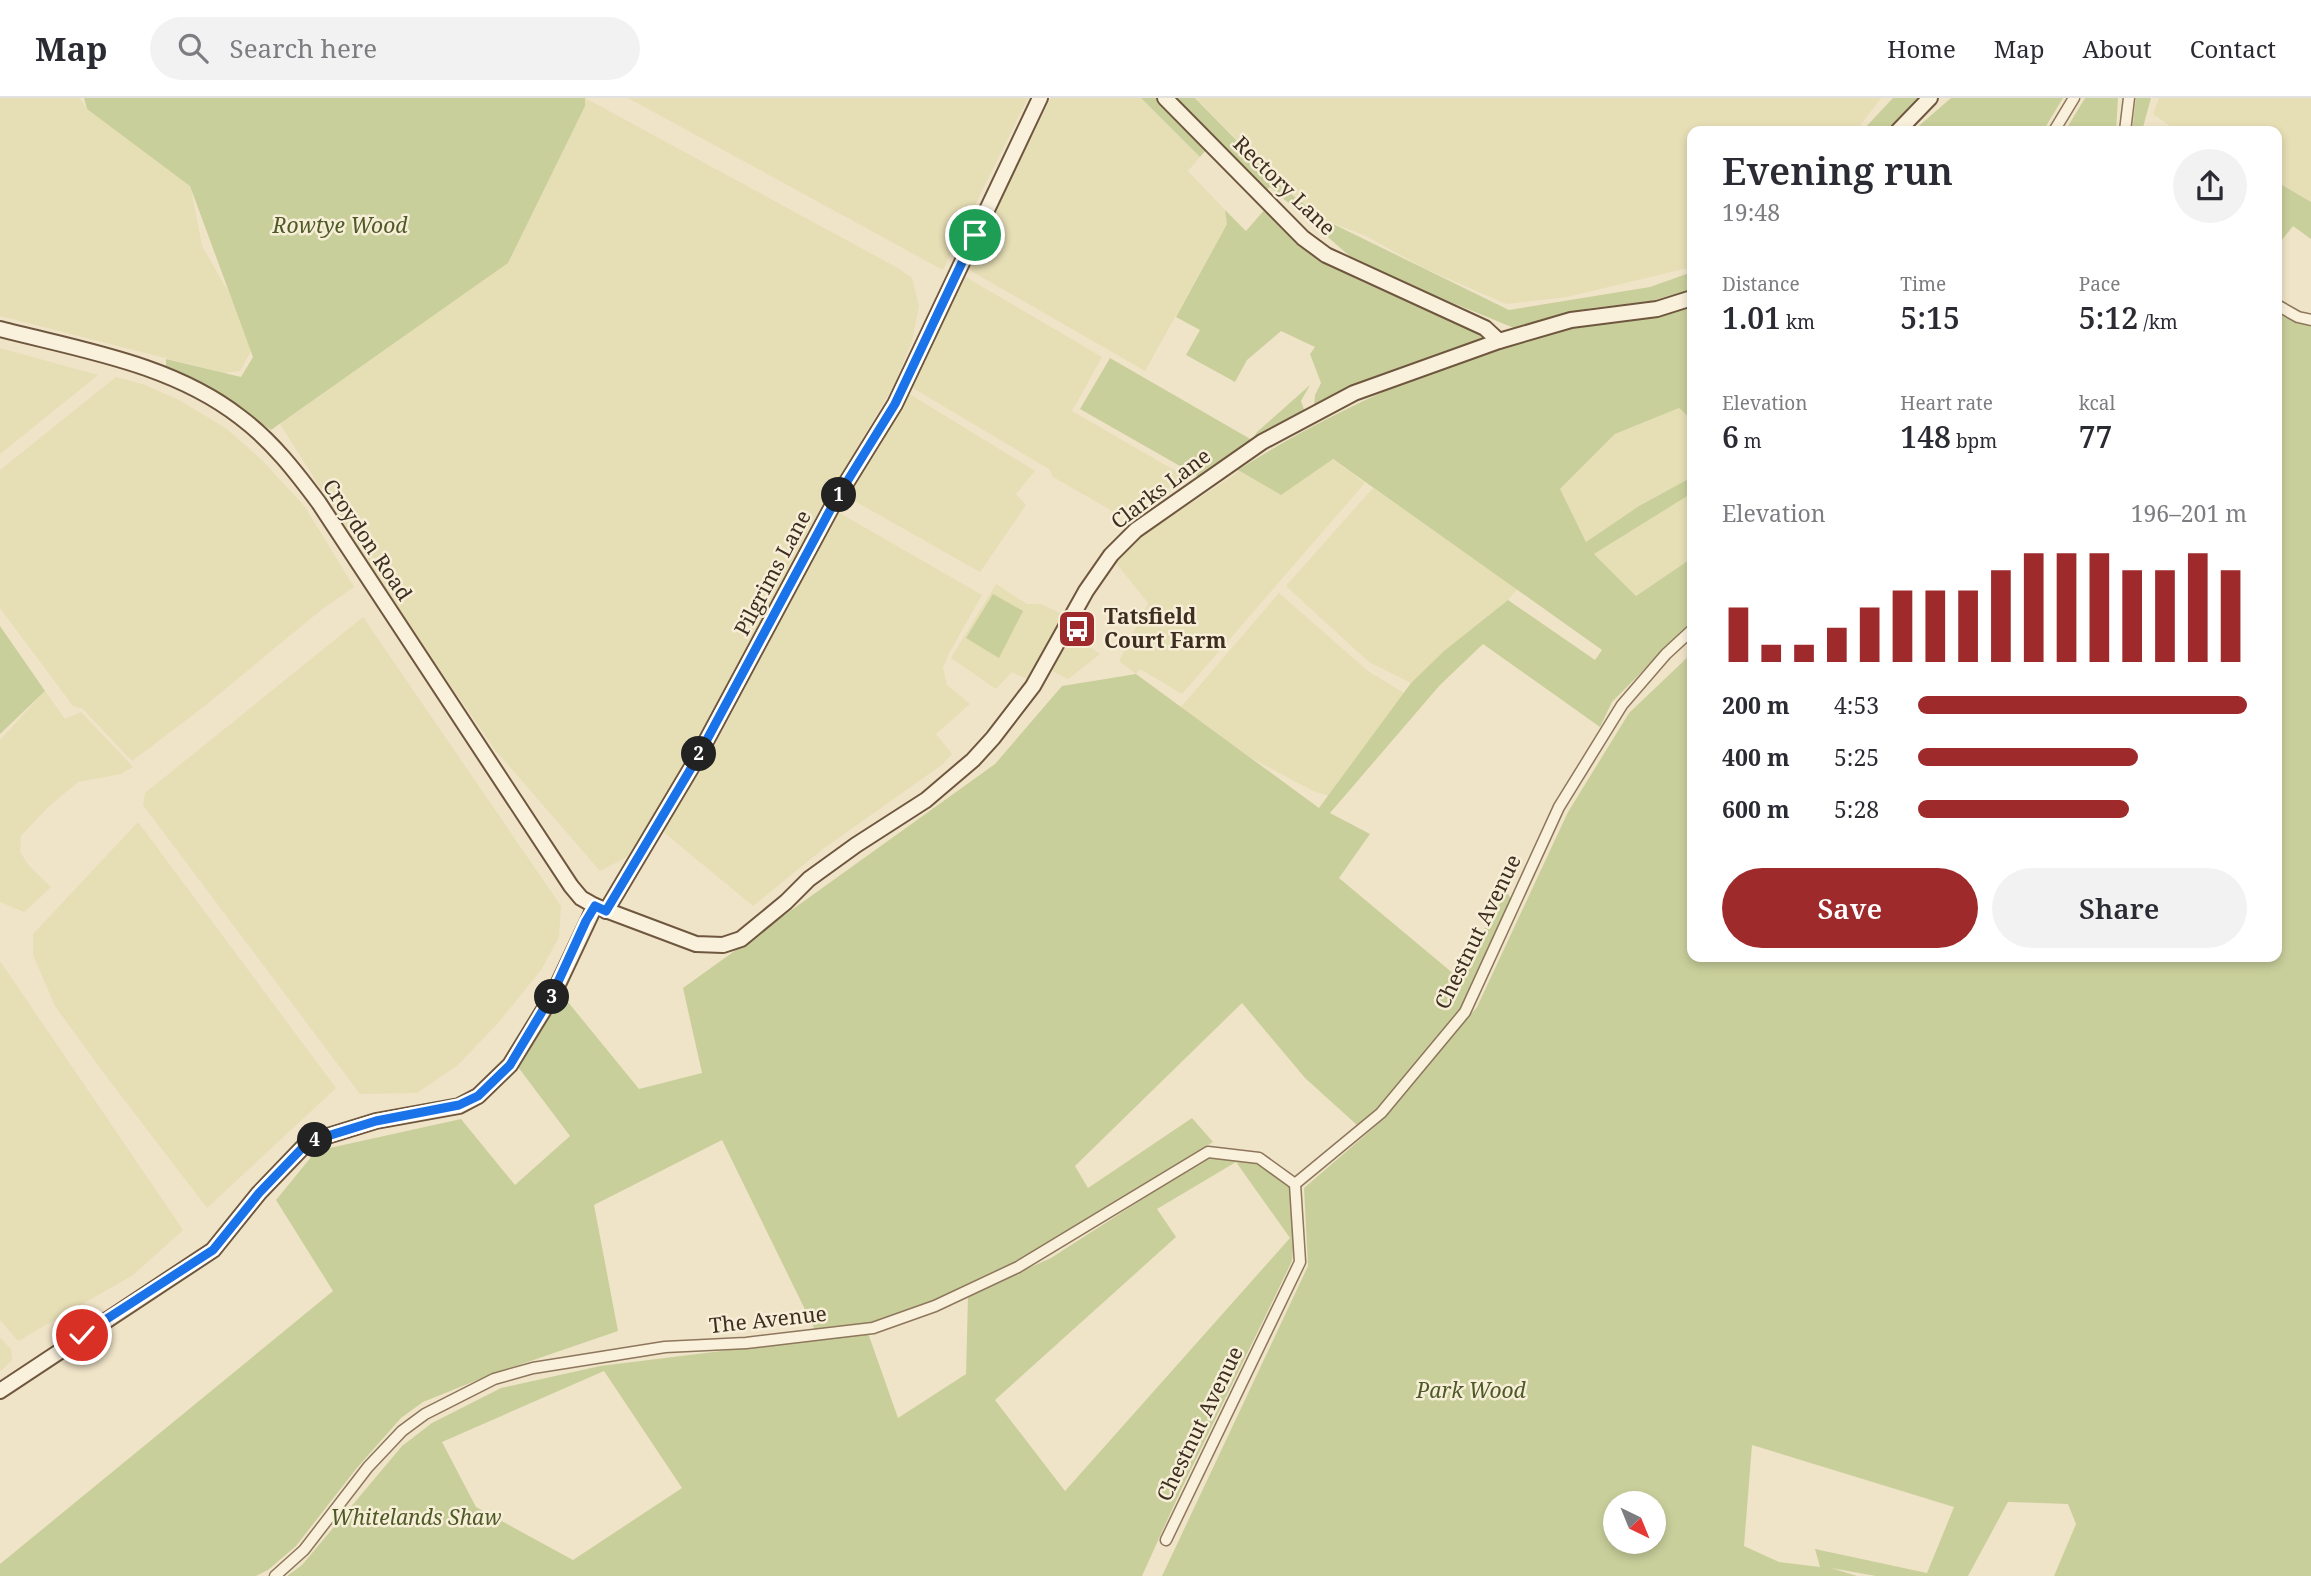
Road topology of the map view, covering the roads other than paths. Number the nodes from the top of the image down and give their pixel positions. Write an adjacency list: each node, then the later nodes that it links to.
1 (1040, 98): 15 (main road, Pilgrims Lane)
2 (1165, 98): 13 (main road, Rectory Lane)
3 (1930, 98): 6 (main road)
4 (2074, 98): 7 (street)
5 (2129, 98): 8 (street)
6 (1903, 126)
7 (2057, 126)
8 (2126, 126)
9 (1687, 300): 13 (main road, Clarks Lane)
10 (2282, 308): 11 (street)
11 (2311, 320)
12 (0, 329): 15 (main road, Croydon Road)
13 (1499, 341): 15 (main road, Clarks Lane)
14 (1687, 635): 16 (street, Chestnut Avenue)
15 (600, 909): 17 (main road, Pilgrims Lane)
16 (1295, 1184): 18 (street, Chestnut Avenue); 19 (street, The Avenue)
17 (0, 1391)
18 (1166, 1540)
19 (275, 1576)

